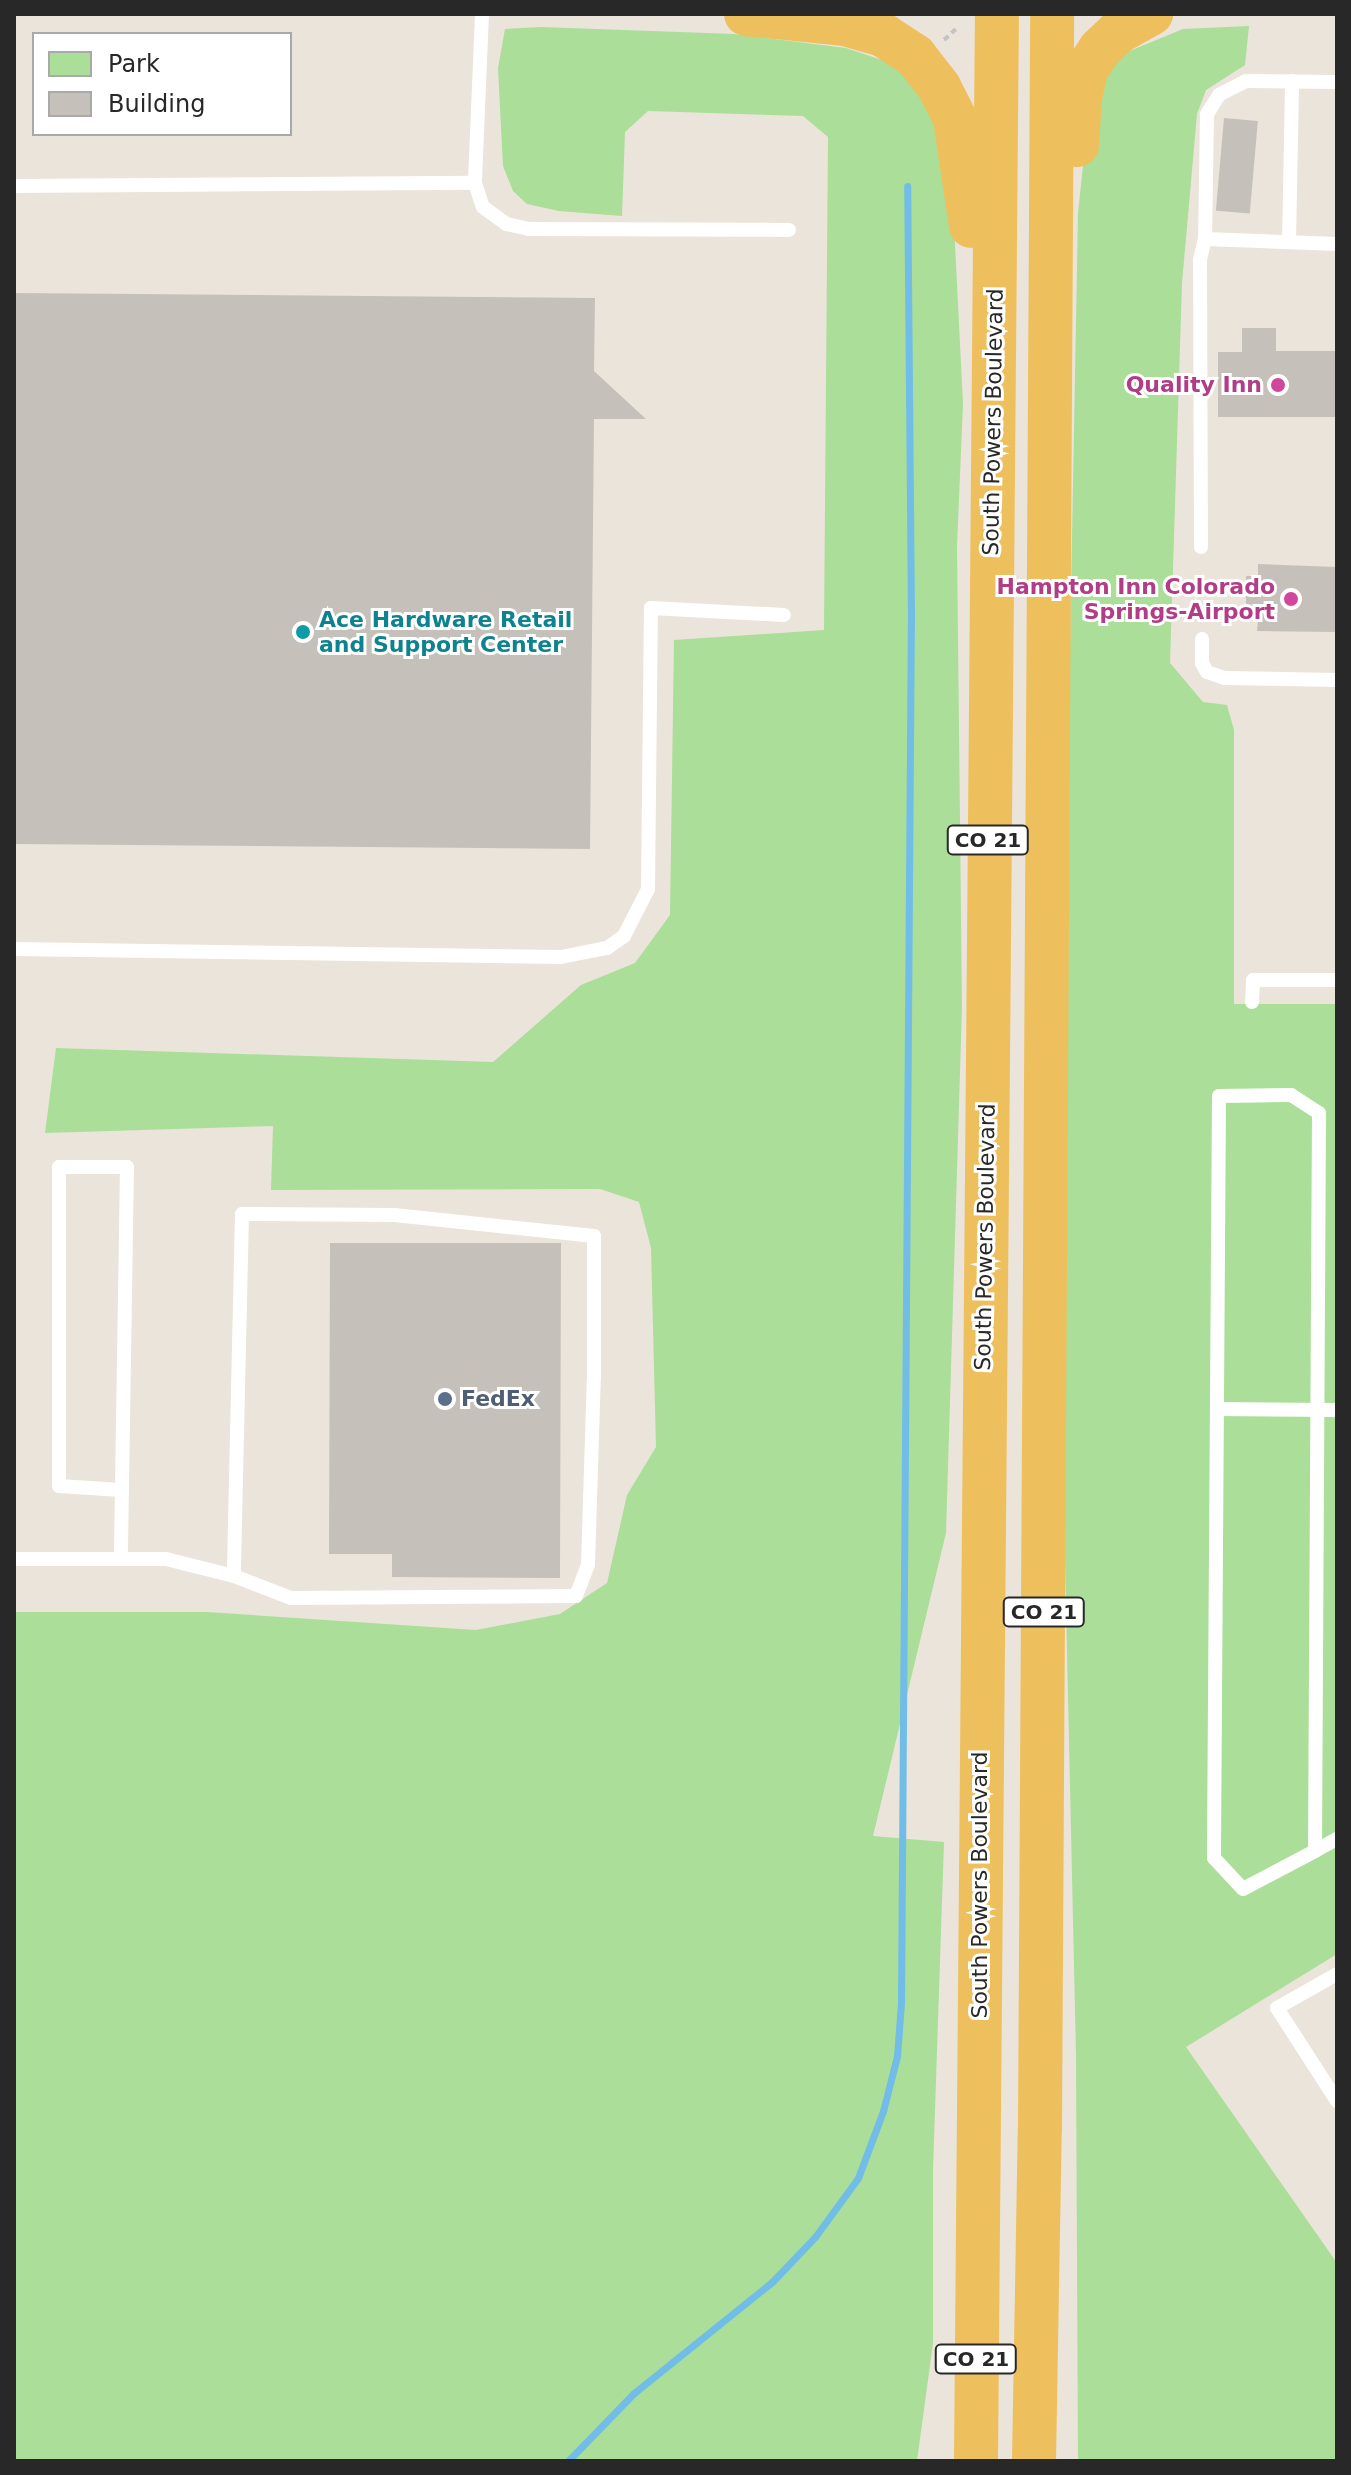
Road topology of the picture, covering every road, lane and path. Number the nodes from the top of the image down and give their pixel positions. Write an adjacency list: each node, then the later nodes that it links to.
1 (482, 14): 8 (lane)
2 (746, 14): 15 (highway)
3 (1052, 14): 19 (highway, CO 21)
4 (1151, 14): 19 (highway)
5 (973, 21): 15 (highway, South Powers Boulevard / CO 21)
6 (1292, 81): 7 (lane); 11 (lane); 12 (lane)
7 (1337, 82)
8 (475, 183): 9 (lane); 10 (lane)
9 (14, 186)
10 (789, 230)
11 (1205, 239): 12 (lane); 14 (lane)
12 (1289, 242): 13 (lane)
13 (1337, 244)
14 (1201, 547)
15 (991, 561): 35 (highway, South Powers Boulevard / CO 21)
16 (784, 615): 20 (lane)
17 (1202, 639): 18 (lane)
18 (1337, 680)
19 (1049, 783): 34 (highway, CO 21)
20 (14, 949)
21 (1337, 980): 22 (lane)
22 (1252, 1002)
23 (1217, 1409): 24 (lane); 24 (lane); 31 (lane)
24 (1317, 1409): 25 (lane); 31 (lane)
25 (1337, 1410)
26 (121, 1490): 26 (lane); 28 (lane)
27 (14, 1559): 28 (lane)
28 (121, 1559): 29 (lane)
29 (234, 1576): 29 (lane)
30 (1337, 1839): 31 (lane)
31 (1315, 1851)
32 (1337, 1974): 33 (lane)
33 (1337, 2101)
34 (1036, 2454)
35 (975, 2455)

